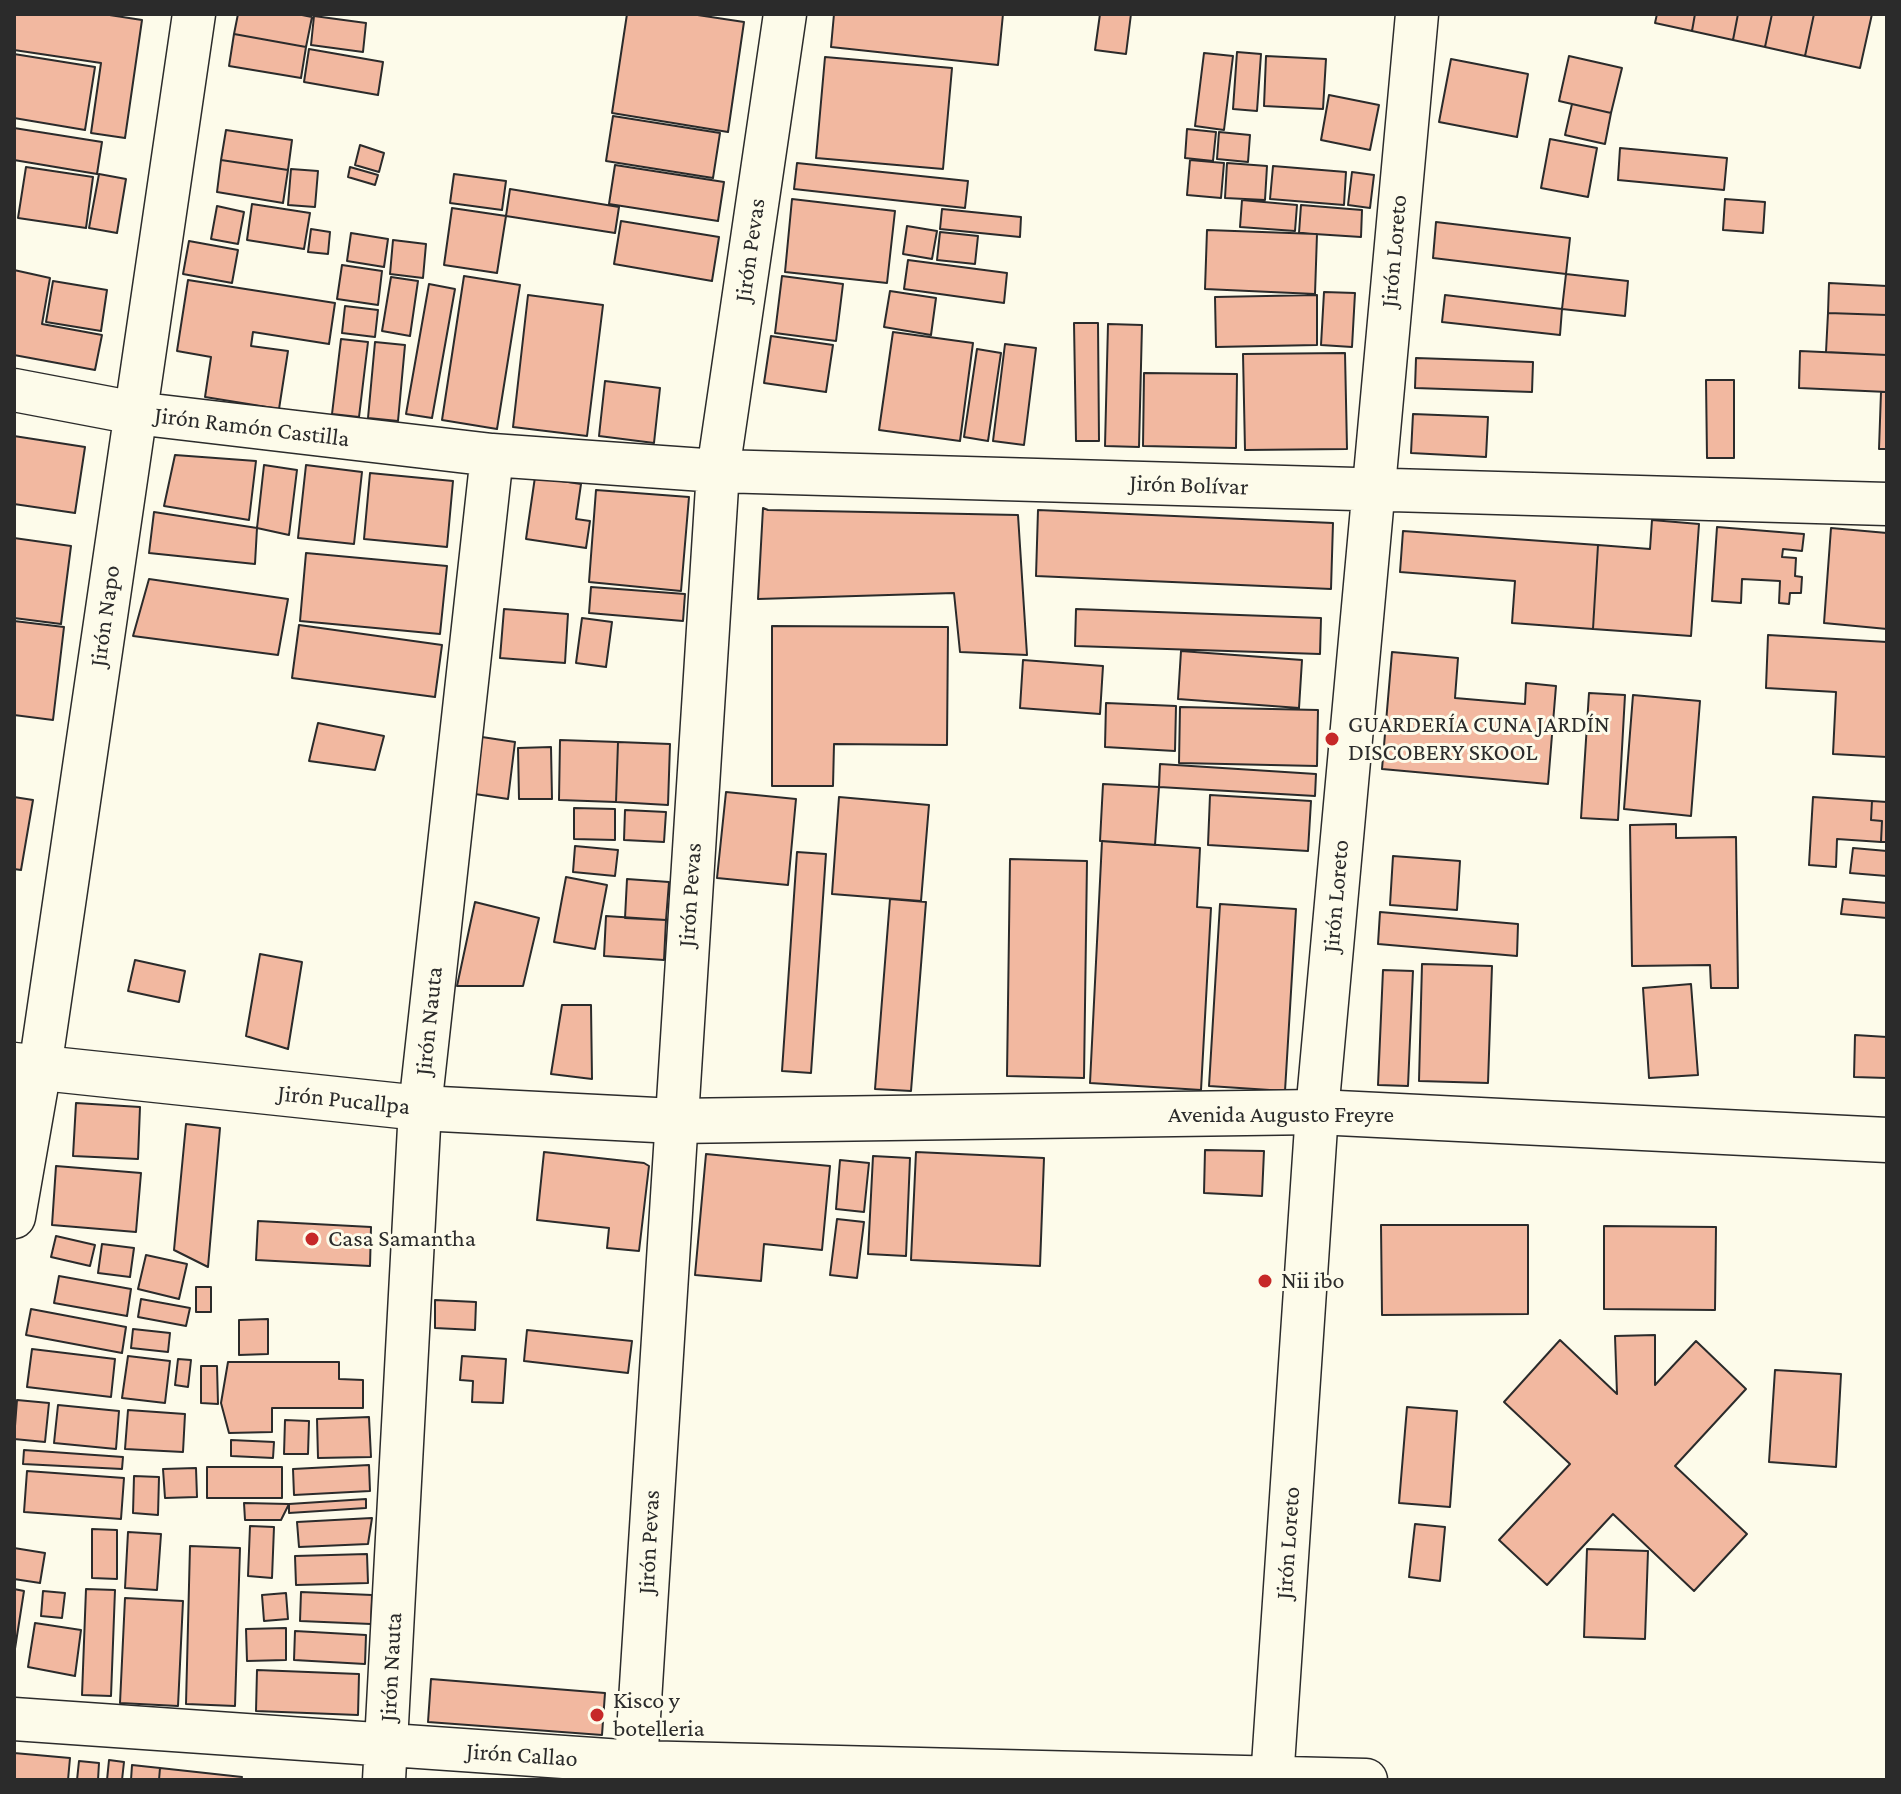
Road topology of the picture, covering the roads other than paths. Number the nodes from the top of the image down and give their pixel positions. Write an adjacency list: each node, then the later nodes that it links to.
1 (194, 14): 5 (street, Jirón Napo)
2 (785, 14): 7 (street, Jirón Pevas)
3 (1417, 14): 8 (street, Jirón Loreto)
4 (14, 390): 5 (street, Jirón Ramón Castilla)
5 (135, 413): 6 (street, Jirón Ramón Castilla); 10 (street, Jirón Napo)
6 (492, 455): 7 (street, Jirón Bolívar); 11 (street, Jirón Nauta)
7 (718, 471): 8 (street, Jirón Bolívar); 13 (street, Jirón Pevas)
8 (1372, 490): 9 (street, Jirón Bolívar); 12 (street, Jirón Loreto)
9 (1887, 504)
10 (27, 1066): 11 (main road, Jirón Pucallpa); 15 (street, Jirón Napo)
11 (420, 1108): 13 (main road, Jirón Pucallpa); 17 (street, Jirón Nauta)
12 (1317, 1112): 13 (main road, Avenida Augusto Freyre); 14 (main road, Avenida Augusto Freyre); 19 (street, Jirón Loreto)
13 (675, 1121): 18 (street, Jirón Pevas)
14 (1887, 1140)
15 (14, 1217)
16 (14, 1719): 17 (street, Jirón Callao)
17 (386, 1763): 18 (street, Jirón Callao)
18 (635, 1771): 19 (street, Jirón Callao)
19 (1272, 1778): 20 (street, Jirón Callao)
20 (1366, 1780)

